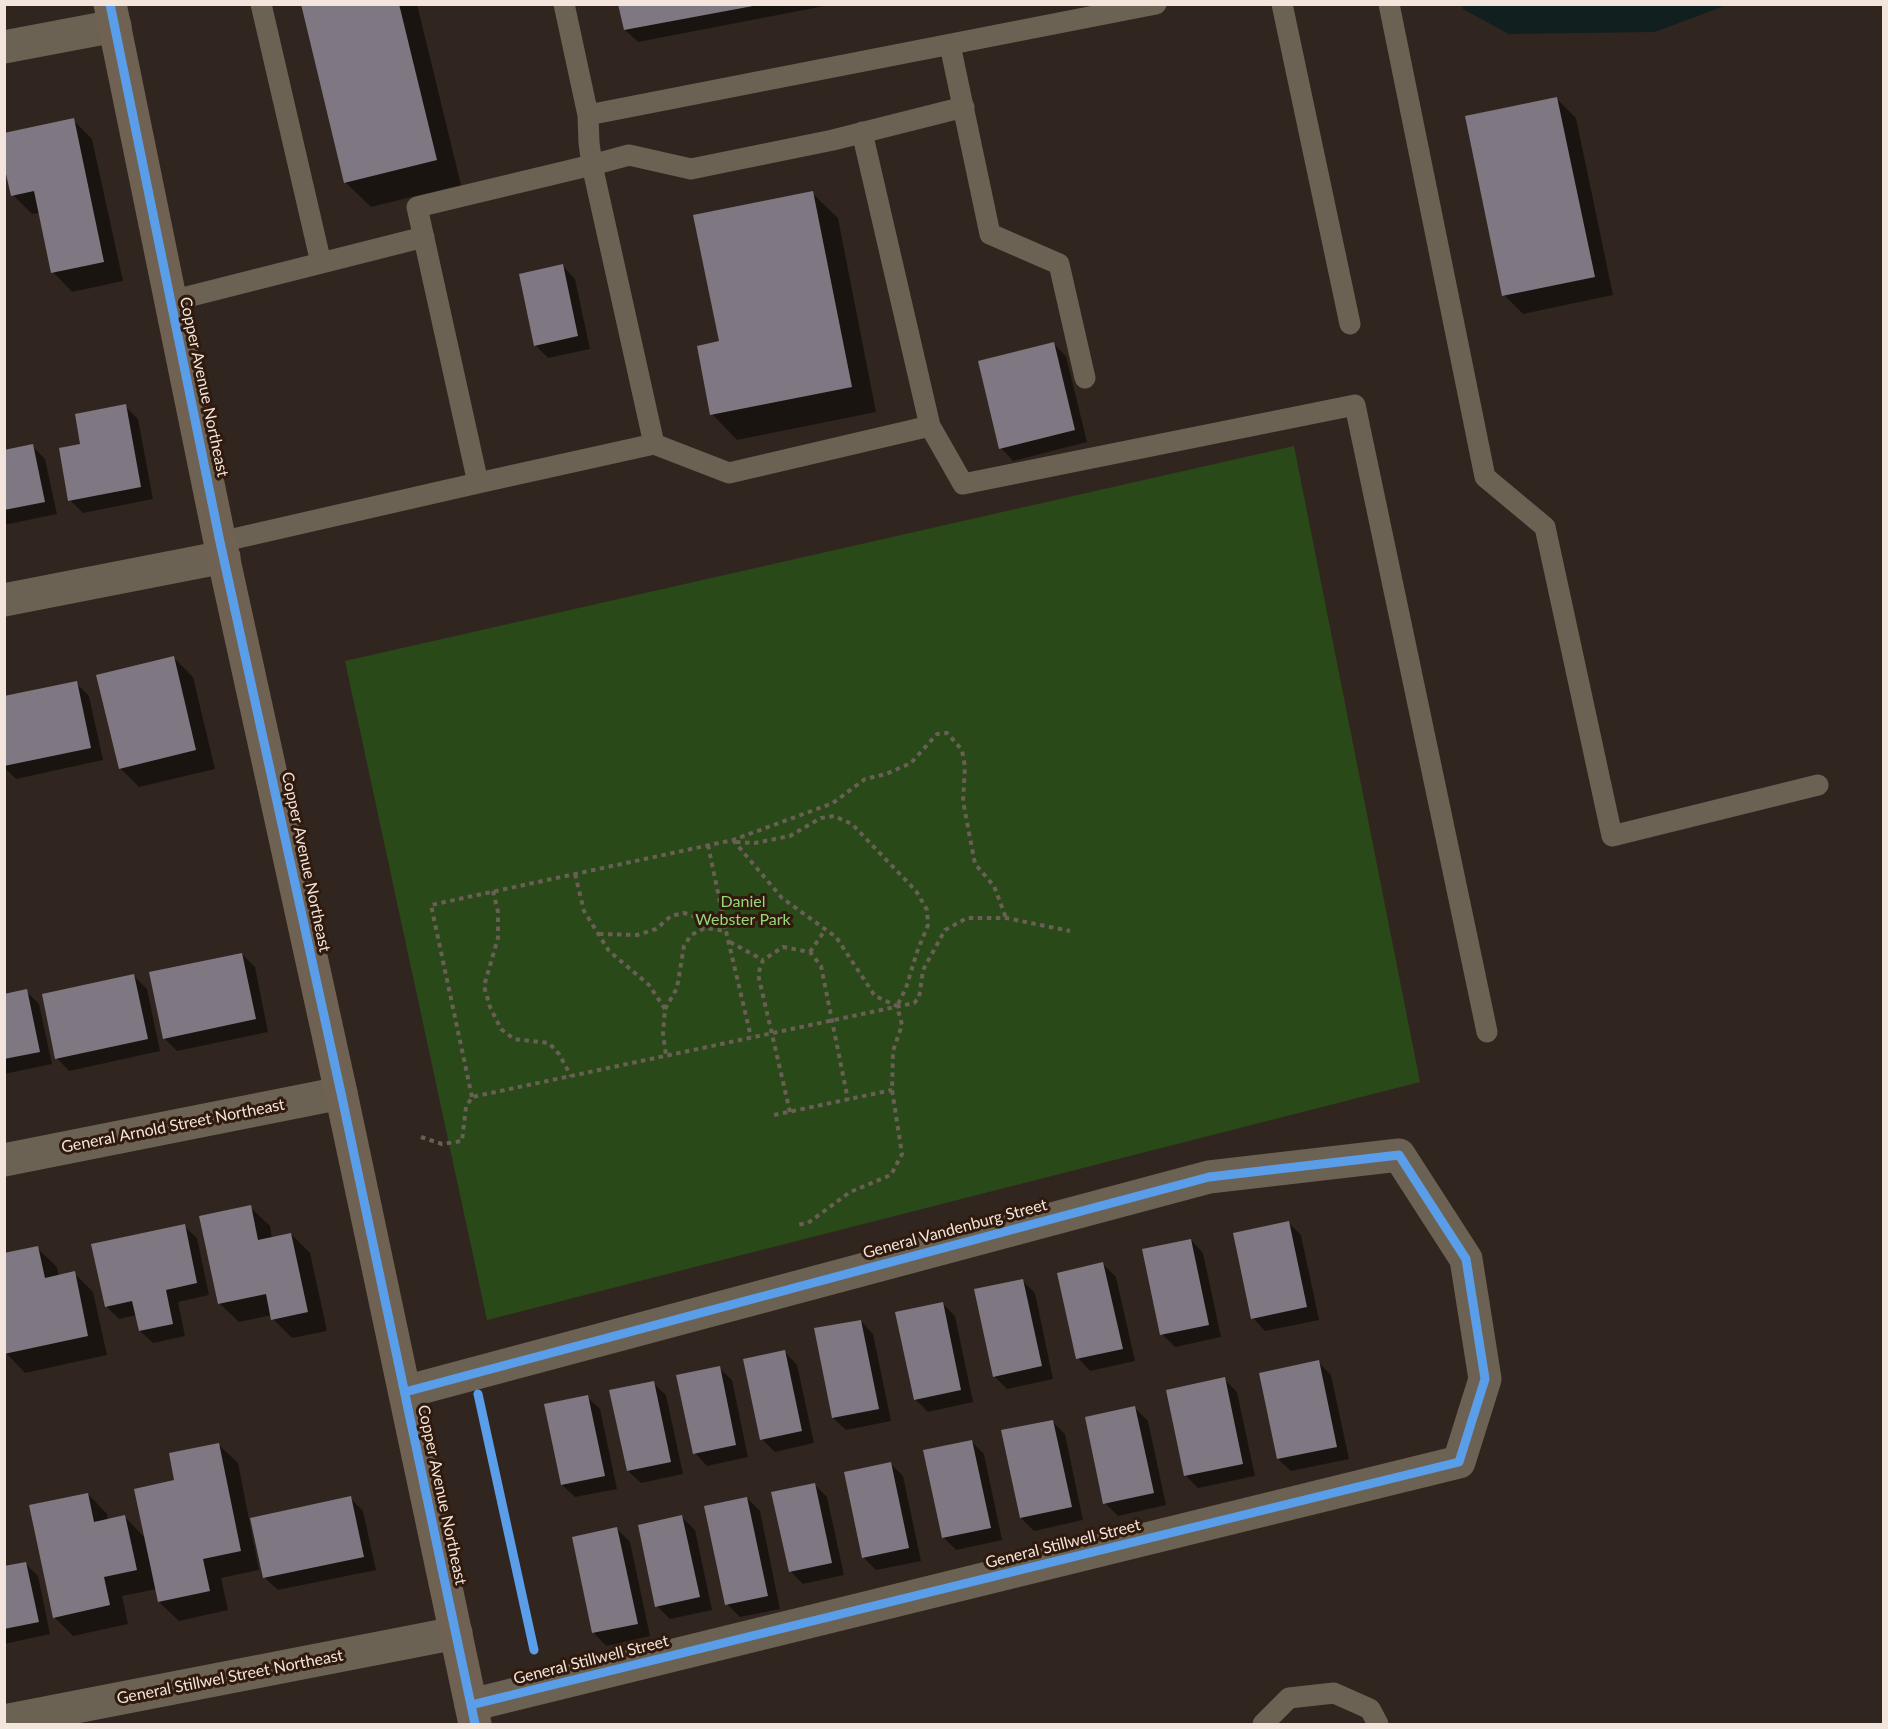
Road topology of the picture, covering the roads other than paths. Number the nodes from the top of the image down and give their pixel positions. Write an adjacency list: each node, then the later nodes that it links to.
1 (261, 4): 15 (lane)
2 (564, 4): 11 (lane)
3 (1156, 4): 6 (lane)
4 (1282, 4): 17 (lane)
5 (1389, 4): 24 (lane)
6 (1060, 14): 8 (lane)
7 (113, 15): 9 (street); 16 (street, Copper Avenue Northeast)
8 (950, 45): 10 (lane); 11 (lane)
9 (4, 47)
10 (964, 107): 12 (lane); 18 (lane)
11 (588, 115): 13 (lane)
12 (862, 132): 13 (lane); 19 (lane)
13 (592, 165): 14 (lane); 20 (lane)
14 (424, 237): 15 (lane); 21 (lane)
15 (321, 262): 16 (lane)
16 (171, 301): 22 (street, Copper Avenue Northeast)
17 (1350, 324)
18 (1085, 378)
19 (930, 426): 20 (lane); 25 (lane)
20 (654, 444): 21 (lane)
21 (478, 483): 22 (lane)
22 (222, 550): 23 (street); 26 (street, Copper Avenue Northeast)
23 (4, 600)
24 (1818, 785)
25 (1487, 1032)
26 (341, 1093): 27 (street, General Arnold Street Northeast); 29 (street, Copper Avenue Northeast)
27 (4, 1160)
28 (1466, 1259): 29 (street, General Vandenburg Street); 31 (street, General Stillwell Street)
29 (405, 1392): 30 (street, Copper Avenue Northeast)
30 (456, 1633): 31 (street, Copper Avenue Northeast); 32 (street, General Stillwel Street Northeast)
31 (473, 1715)
32 (4, 1721)
33 (1263, 1725): 34 (lane)
34 (1378, 1725)

